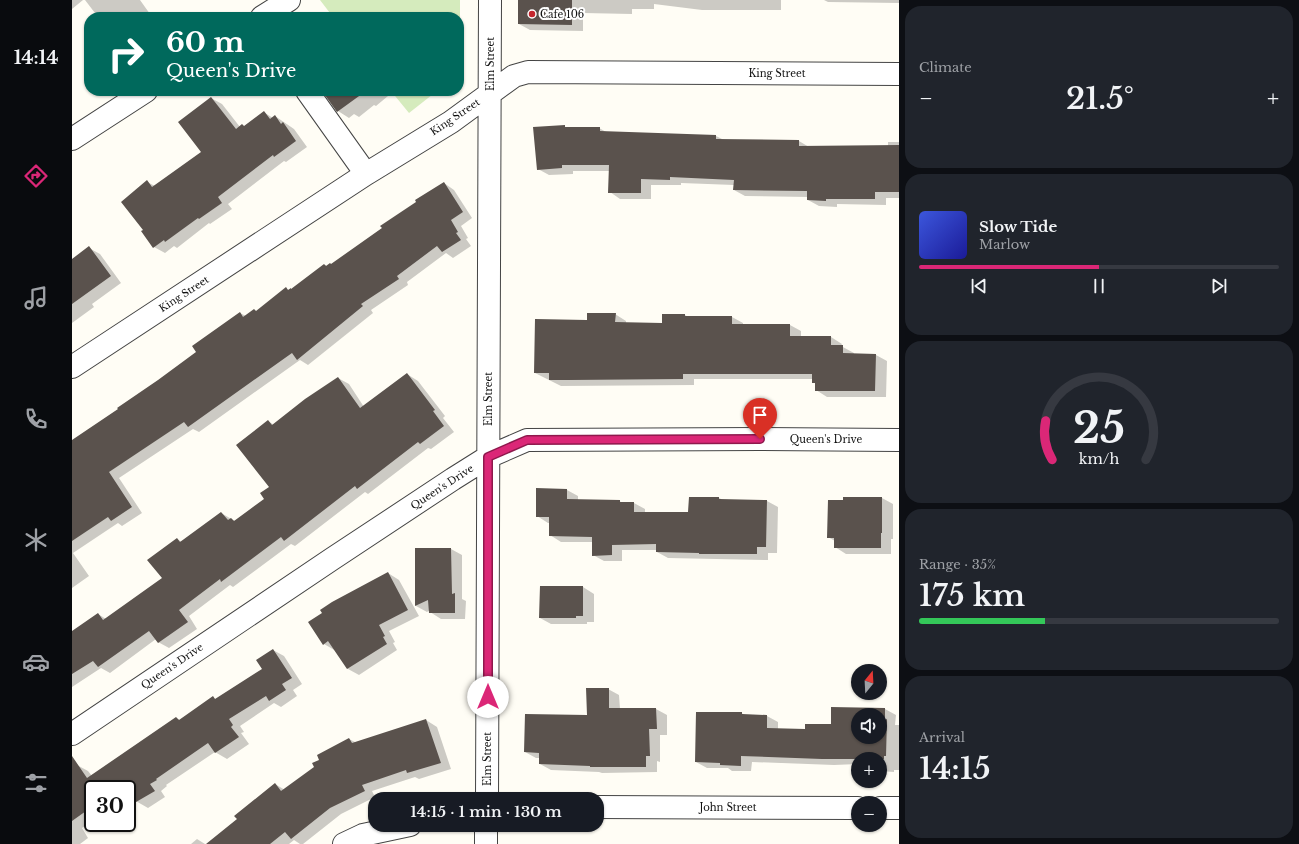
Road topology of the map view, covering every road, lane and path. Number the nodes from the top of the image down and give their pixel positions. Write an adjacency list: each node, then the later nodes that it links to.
1 (289, 0): 3 (street)
2 (490, 0): 5 (street, Elm Street)
3 (270, 12)
4 (899, 74): 5 (street, King Street)
5 (490, 93): 9 (street, King Street); 12 (street, Elm Street)
6 (138, 96): 8 (street)
7 (311, 96): 9 (street)
8 (72, 138)
9 (366, 174): 10 (street, King Street)
10 (72, 368)
11 (899, 440): 12 (street, Queen's Drive)
12 (488, 457): 13 (street, Queen's Drive); 14 (street, Elm Street)
13 (72, 734)
14 (487, 792)
15 (604, 807): 16 (street, John Street)
16 (851, 808)
17 (887, 808): 18 (street)
18 (899, 808)
19 (377, 832): 21 (street)
20 (486, 832): 22 (street)
21 (344, 844)
22 (486, 844)

